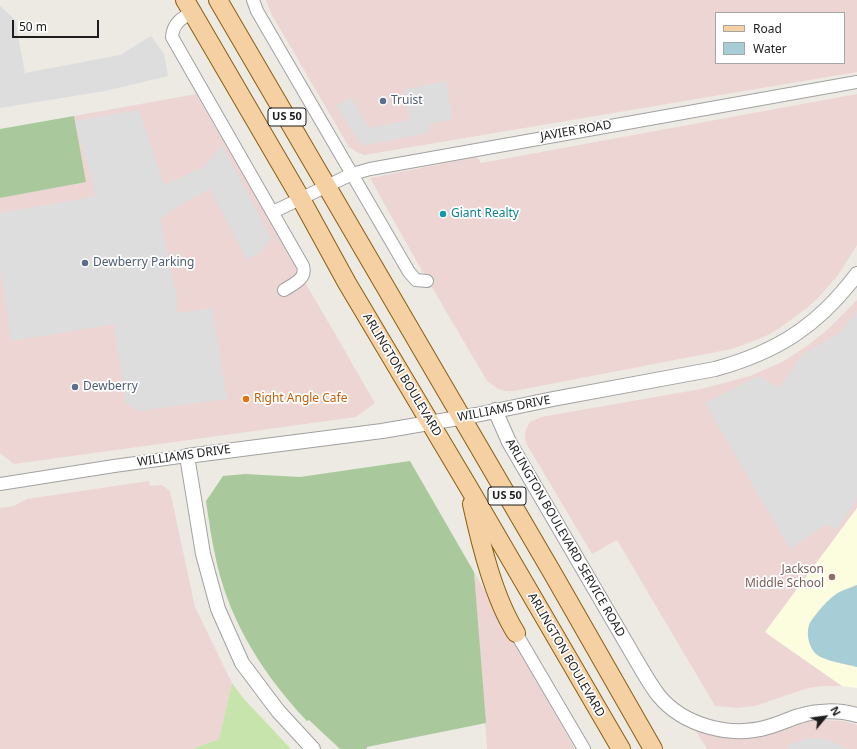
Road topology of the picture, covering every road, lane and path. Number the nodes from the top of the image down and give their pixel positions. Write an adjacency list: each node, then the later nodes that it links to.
1 (218, 0): 6 (main road, US 50)
2 (253, 0): 5 (street)
3 (189, 6): 7 (main road, ARLINGTON BOULEVARD / US 50); 8 (street)
4 (857, 82): 5 (street, JAVIER ROAD)
5 (352, 174): 6 (street, JAVIER ROAD); 10 (street)
6 (327, 186): 7 (street, JAVIER ROAD); 13 (main road, US 50)
7 (301, 198): 8 (street, JAVIER ROAD); 14 (main road, ARLINGTON BOULEVARD / US 50)
8 (272, 212): 11 (street)
9 (857, 274): 12 (street, WILLIAMS DRIVE)
10 (426, 281)
11 (284, 290)
12 (495, 410): 13 (street, WILLIAMS DRIVE); 21 (street, ARLINGTON BOULEVARD SERVICE ROAD)
13 (461, 417): 14 (street, WILLIAMS DRIVE); 19 (main road, US 50)
14 (430, 422): 15 (street, WILLIAMS DRIVE); 17 (main road, ARLINGTON BOULEVARD / US 50)
15 (186, 456): 16 (street, WILLIAMS DRIVE); 22 (street)
16 (0, 484)
17 (469, 488): 18 (main road); 20 (main road, ARLINGTON BOULEVARD / US 50)
18 (516, 633): 23 (street)
19 (605, 664): 26 (main road, US 50); 27 (main road)
20 (599, 712): 24 (main road); 25 (main road, ARLINGTON BOULEVARD / US 50)
21 (857, 715)
22 (313, 749)
23 (584, 749)
24 (616, 749)
25 (621, 749)
26 (653, 749)
27 (662, 749)

